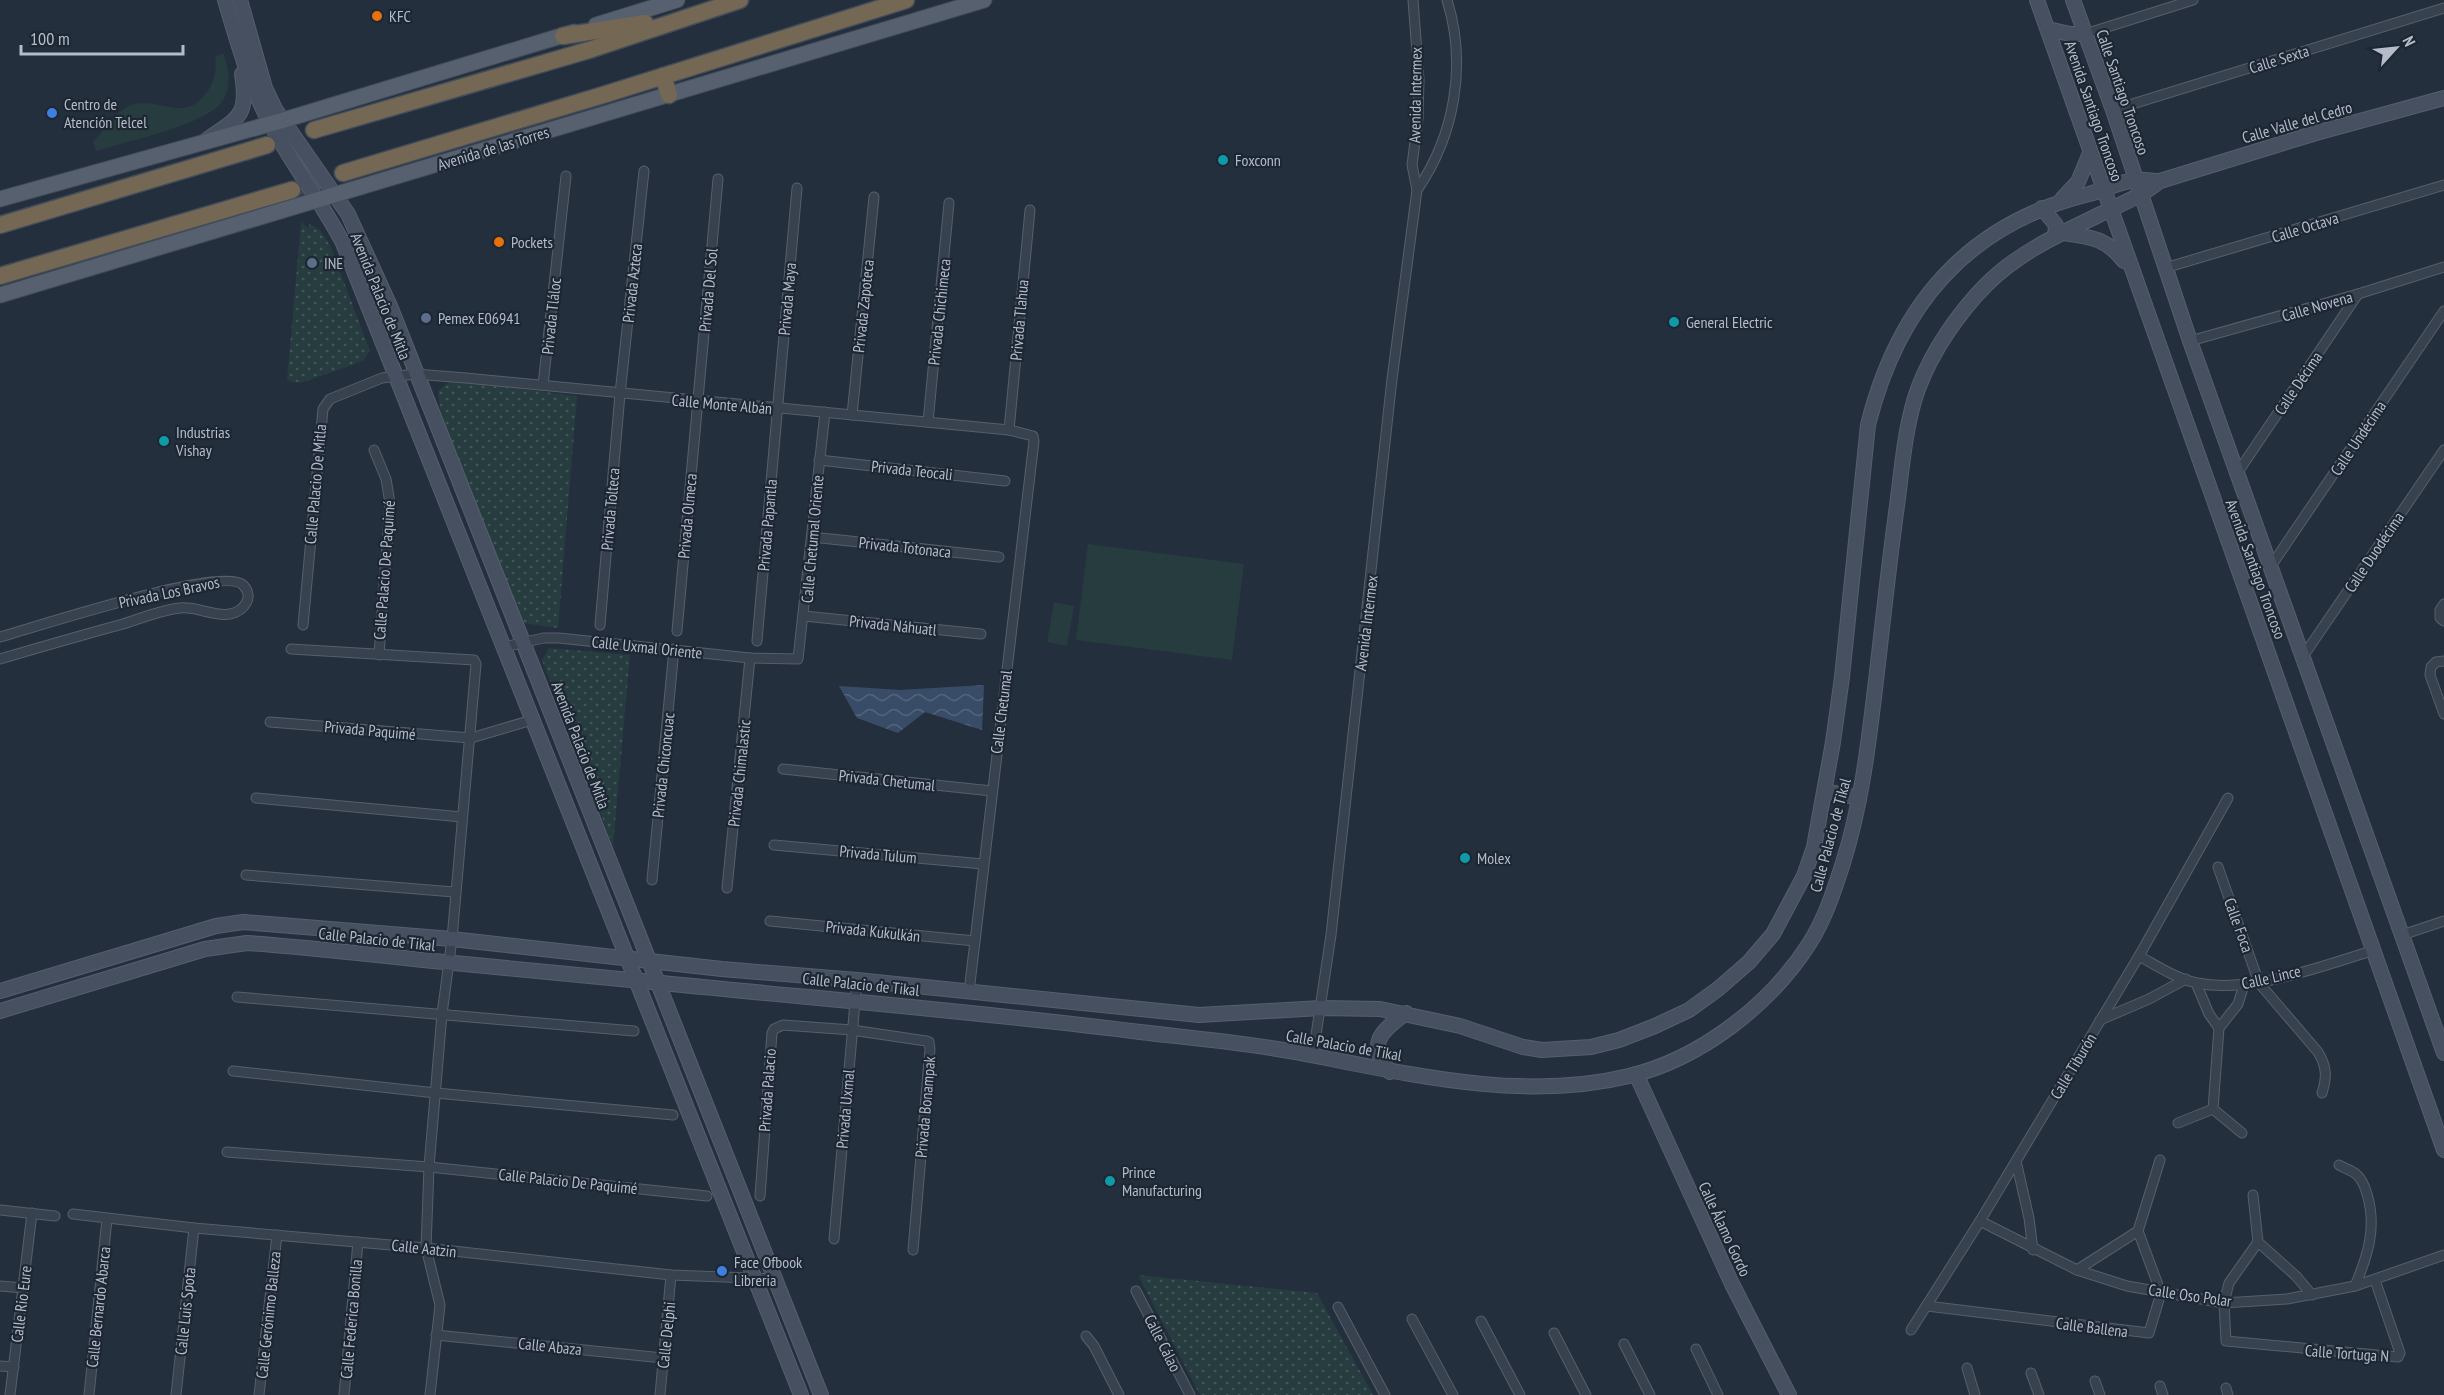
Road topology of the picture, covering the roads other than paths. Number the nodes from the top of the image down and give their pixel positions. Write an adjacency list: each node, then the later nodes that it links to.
1 (225, 0): 17 (street)
2 (240, 0): 22 (street)
3 (676, 0): 16 (main road)
4 (740, 0): 13 (highway)
5 (906, 0): 18 (highway, Avenida de las Torres)
6 (984, 0): 19 (main road, Avenida de las Torres)
7 (1413, 0): 36 (street, Avenida Intermex)
8 (1448, 0): 36 (street, Avenida Intermex)
9 (2037, 0): 14 (street, Avenida Santiago Troncoso)
10 (2073, 0): 15 (street, Calle Santiago Troncoso)
11 (2193, 0): 15 (street)
12 (2444, 8): 21 (street, Calle Sexta)
13 (690, 16): 16 (highway); 23 (highway)
14 (2048, 29): 15 (street); 26 (street, Avenida Santiago Troncoso)
15 (2085, 34): 21 (street, Calle Santiago Troncoso)
16 (563, 36): 22 (main road)
17 (238, 42): 22 (street); 24 (street)
18 (663, 76): 19 (highway); 28 (highway, Avenida de las Torres)
19 (669, 95): 38 (main road, Avenida de las Torres)
20 (2444, 98): 32 (street, Calle Valle del Cedro)
21 (2113, 110): 31 (street, Calle Santiago Troncoso)
22 (277, 122): 24 (main road); 38 (street, Avenida Palacio de Mitla); 42 (street, Avenida Palacio de Mitla)
23 (314, 130)
24 (200, 145): 41 (main road)
25 (267, 145): 48 (highway)
26 (2090, 153): 37 (street, Avenida Santiago Troncoso); 43 (street)
27 (644, 171): 61 (street, Privada Azteca)
28 (343, 173)
29 (566, 176): 60 (street, Privada Tláloc)
30 (718, 179): 62 (street, Privada Del Sol)
31 (2136, 180): 32 (street, Calle Valle del Cedro); 37 (street, Calle Valle del Cedro); 39 (street, Calle Santiago Troncoso)
32 (2160, 181): 39 (street, Calle Valle del Cedro)
33 (2444, 185): 51 (street, Calle Octava)
34 (797, 189): 63 (street, Privada Maya)
35 (292, 190): 53 (highway)
36 (1418, 190): 137 (street, Avenida Intermex)
37 (2103, 190): 43 (street, Calle Palacio de Tikal); 46 (street, Avenida Santiago Troncoso)
38 (335, 195): 42 (main road, Avenida de las Torres); 58 (street, Avenida Palacio de Mitla)
39 (2141, 196): 46 (street, Calle Valle del Cedro); 51 (street, Avenida Santiago Troncoso)
40 (874, 197): 65 (street, Privada Zapoteca)
41 (0, 199)
42 (318, 200): 55 (main road, Avenida de las Torres); 59 (street, Avenida Palacio de Mitla)
43 (2060, 201): 45 (street, Calle Palacio de Tikal)
44 (949, 203): 66 (street, Privada Chichimeca)
45 (2042, 208): 49 (street); 102 (street, Calle Palacio de Tikal)
46 (2110, 209): 49 (street, Calle Palacio de Tikal); 52 (street, Avenida Santiago Troncoso)
47 (1030, 210): 67 (street, Privada Tlahua)
48 (0, 225)
49 (2059, 235): 52 (street); 104 (street, Calle Palacio de Tikal)
50 (2444, 267): 54 (street, Calle Novena)
51 (2165, 268): 57 (street, Avenida Santiago Troncoso)
52 (2131, 269): 121 (street, Avenida Santiago Troncoso)
53 (0, 276)
54 (2358, 294): 57 (street, Calle Novena); 72 (street, Calle Décima)
55 (0, 295)
56 (2444, 310): 76 (street, Calle Undécima)
57 (2190, 341): 72 (street, Avenida Santiago Troncoso)
58 (415, 374): 59 (street, Calle Palacio De Mitla); 60 (street, Calle Monte Albán); 86 (street, Avenida Palacio de Mitla)
59 (396, 375): 80 (street, Calle Palacio De Mitla); 87 (street, Avenida Palacio de Mitla)
60 (543, 385): 61 (street, Calle Monte Albán)
61 (620, 394): 62 (street, Calle Monte Albán); 81 (street, Privada Tolteca)
62 (698, 402): 63 (street, Calle Monte Albán); 82 (street, Privada Olmeca)
63 (776, 409): 64 (street, Calle Monte Albán); 85 (street, Privada Papantla)
64 (825, 412): 65 (street, Calle Monte Albán); 71 (street, Calle Chetumal Oriente)
65 (852, 415): 66 (street, Calle Monte Albán)
66 (928, 422): 67 (street, Calle Monte Albán)
67 (1009, 430): 68 (street, Calle Monte Albán)
68 (1030, 434): 101 (street, Calle Chetumal)
69 (374, 450): 91 (street, Calle Palacio De Paquimé)
70 (2444, 450): 90 (street, Calle Duodécima)
71 (819, 460): 73 (street, Privada Teocali); 74 (street, Calle Chetumal Oriente)
72 (2238, 472): 76 (street, Avenida Santiago Troncoso)
73 (1005, 481)
74 (812, 537): 75 (street, Privada Totonaca); 78 (street, Calle Chetumal Oriente)
75 (999, 557)
76 (2271, 566): 90 (street, Avenida Santiago Troncoso)
77 (2444, 604): 79 (street)
78 (804, 616): 83 (street, Privada Náhuatl); 94 (street, Calle Chetumal Oriente)
79 (2442, 619)
80 (303, 625)
81 (600, 625)
82 (677, 631)
83 (981, 634)
84 (0, 637): 92 (street, Privada Los Bravos)
85 (757, 641)
86 (523, 642): 87 (street, Calle Uxmal Oriente); 89 (street, Calle Uxmal Oriente); 125 (street, Avenida Palacio de Mitla)
87 (504, 647): 97 (street, Avenida Palacio de Mitla)
88 (291, 649): 91 (street, Calle Palacio De Paquimé)
89 (674, 650): 93 (street, Calle Uxmal Oriente); 111 (street, Privada Chiconcuac)
90 (2304, 655): 117 (street, Avenida Santiago Troncoso)
91 (379, 656): 99 (street, Calle Palacio De Paquimé)
92 (0, 658)
93 (750, 658): 94 (street, Calle Uxmal Oriente); 112 (street, Privada Chimalastic)
94 (791, 660)
95 (2443, 661): 96 (street)
96 (2444, 714)
97 (532, 720): 99 (street); 123 (street, Avenida Palacio de Mitla)
98 (270, 722): 99 (street, Privada Paquimé)
99 (471, 738): 106 (street, Calle Palacio De Paquimé)
100 (783, 769): 101 (street, Privada Chetumal)
101 (992, 791): 108 (street, Calle Chetumal)
102 (1825, 791): 104 (street); 139 (street, Calle Palacio de Tikal)
103 (256, 798): 106 (street)
104 (1860, 798): 149 (street, Calle Palacio de Tikal)
105 (2228, 798): 122 (street, Calle Tiburón)
106 (462, 817): 113 (street, Calle Palacio De Paquimé)
107 (774, 845): 108 (street, Privada Tulum)
108 (982, 864): 119 (street, Calle Chetumal)
109 (2218, 867): 131 (street, Calle Foca)
110 (246, 874): 113 (street)
111 (652, 880)
112 (727, 888)
113 (454, 892): 118 (street, Calle Palacio De Paquimé)
114 (770, 921): 119 (street, Privada Kukulkán)
115 (2444, 921): 117 (street)
116 (228, 923): 118 (street, Calle Palacio de Tikal); 120 (street); 133 (street, Calle Palacio de Tikal)
117 (2402, 935): 145 (street, Avenida Santiago Troncoso)
118 (452, 939): 123 (street, Calle Palacio de Tikal); 124 (street, Calle Palacio De Paquimé)
119 (975, 941): 134 (street, Calle Chetumal)
120 (228, 945): 124 (street, Calle Palacio de Tikal); 138 (street, Calle Palacio de Tikal)
121 (2372, 951): 131 (street, Calle Lince); 156 (street, Avenida Santiago Troncoso)
122 (2139, 956): 127 (street, Calle Lince); 141 (street, Calle Tiburón)
123 (625, 958): 125 (street, Calle Palacio de Tikal); 126 (street, Avenida Palacio de Mitla)
124 (448, 962): 126 (street, Calle Palacio de Tikal); 140 (street, Calle Palacio De Paquimé)
125 (650, 962): 128 (street, Calle Palacio de Tikal); 129 (street, Avenida Palacio de Mitla)
126 (634, 979): 129 (street, Calle Palacio de Tikal); 183 (street, Avenida Palacio de Mitla)
127 (2186, 979): 130 (street, Calle Lince); 141 (street)
128 (857, 980): 134 (street, Calle Palacio de Tikal); 136 (street, Privada Uxmal)
129 (658, 983): 136 (street, Calle Palacio de Tikal); 184 (street, Avenida Palacio de Mitla)
130 (2196, 983): 132 (street, Calle Lince); 142 (street)
131 (2259, 983): 132 (street, Calle Lince); 151 (street)
132 (2244, 985): 142 (street)
133 (0, 991)
134 (969, 992): 137 (street, Calle Palacio de Tikal)
135 (237, 997): 140 (street)
136 (854, 1000): 143 (street, Privada Uxmal); 146 (street, Calle Palacio de Tikal)
137 (1321, 1008): 139 (street, Calle Palacio de Tikal); 146 (street, Avenida Intermex)
138 (0, 1011)
139 (1406, 1013): 148 (street)
140 (442, 1014): 144 (street); 150 (street, Calle Palacio De Paquimé)
141 (2100, 1020): 159 (street, Calle Tiburón)
142 (2219, 1028): 152 (street)
143 (852, 1030): 164 (street, Privada Palacio); 174 (street, Privada Uxmal); 178 (street, Privada Bonampak)
144 (634, 1031)
145 (2444, 1053)
146 (1313, 1055): 148 (street, Calle Palacio de Tikal)
147 (233, 1071): 150 (street)
148 (1390, 1072): 149 (street, Calle Palacio de Tikal)
149 (1636, 1074): 226 (street, Calle Álamo Gordo)
150 (436, 1093): 153 (street); 161 (street, Calle Palacio De Paquimé)
151 (2322, 1093)
152 (2213, 1109): 154 (street); 155 (street)
153 (674, 1115)
154 (2178, 1123)
155 (2242, 1133)
156 (2444, 1149)
157 (227, 1152): 161 (street, Calle Palacio De Paquimé)
158 (2160, 1160): 172 (street)
159 (2016, 1161): 170 (street, Calle Tiburón); 179 (street)
160 (2338, 1165): 187 (street)
161 (429, 1167): 163 (street, Calle Palacio De Paquimé); 177 (street, Calle Palacio De Paquimé)
162 (2253, 1195): 176 (street)
163 (707, 1196)
164 (760, 1196)
165 (0, 1210): 166 (street)
166 (32, 1214): 168 (street); 188 (street, Calle Rio Eure)
167 (73, 1214): 169 (street, Calle Aatzin)
168 (55, 1216)
169 (107, 1219): 171 (street, Calle Aatzin); 210 (street, Calle Bernardo Abarca)
170 (1980, 1221): 179 (street, Calle Oso Polar); 193 (street, Calle Tiburón)
171 (194, 1228): 173 (street, Calle Aatzin); 211 (street, Calle Luis Spota)
172 (2138, 1231): 181 (street); 190 (street)
173 (277, 1235): 175 (street, Calle Aatzin); 212 (street, Calle Gerónimo Balleza)
174 (834, 1239)
175 (358, 1242): 177 (street, Calle Aatzin); 213 (street, Calle Federica Bonilla)
176 (2258, 1242): 191 (street); 192 (street)
177 (426, 1248): 182 (street, Calle Aatzin); 199 (street, Calle Palacio De Paquimé)
178 (913, 1250)
179 (2033, 1250): 181 (street, Calle Oso Polar)
180 (2444, 1255): 185 (street, Calle Oso Polar)
181 (2077, 1270): 190 (street, Calle Oso Polar)
182 (671, 1275): 183 (street, Calle Aatzin); 203 (street, Calle Delphi)
183 (755, 1278): 184 (street, Calle Aatzin); 216 (street, Avenida Palacio de Mitla)
184 (776, 1279): 217 (street, Avenida Palacio de Mitla)
185 (2375, 1280): 187 (street, Calle Oso Polar); 192 (street, Calle Tortuga N)
186 (0, 1286): 188 (street)
187 (2355, 1286): 191 (street, Calle Oso Polar)
188 (23, 1288): 205 (street, Calle Rio Eure)
189 (1136, 1290): 219 (street, Calle Cálao)
190 (2161, 1293): 192 (street, Calle Oso Polar); 193 (street, Calle Ballena)
191 (2312, 1295): 192 (street, Calle Oso Polar)
192 (2224, 1303)
193 (1927, 1306): 197 (street, Calle Tiburón)
194 (1338, 1307): 220 (street)
195 (1412, 1319): 221 (street)
196 (1481, 1321): 222 (street)
197 (1911, 1330)
198 (1554, 1333): 223 (street)
199 (436, 1335): 203 (street, Calle Abaza); 214 (street, Calle Palacio De Paquimé)
200 (1086, 1336): 218 (street)
201 (1624, 1344): 224 (street)
202 (1696, 1349): 225 (street)
203 (663, 1358): 215 (street, Calle Delphi)
204 (0, 1366): 205 (street)
205 (14, 1367): 209 (street, Calle Rio Eure)
206 (1967, 1368): 227 (street)
207 (2031, 1372): 228 (street)
208 (2095, 1381): 229 (street)
209 (10, 1395)
210 (90, 1395)
211 (176, 1395)
212 (259, 1395)
213 (344, 1395)
214 (430, 1395)
215 (660, 1395)
216 (801, 1395)
217 (821, 1395)
218 (1119, 1395)
219 (1190, 1395)
220 (1385, 1395)
221 (1453, 1395)
222 (1520, 1395)
223 (1586, 1395)
224 (1650, 1395)
225 (1718, 1395)
226 (1789, 1395)
227 (1975, 1395)
228 (2039, 1395)
229 (2100, 1395)

